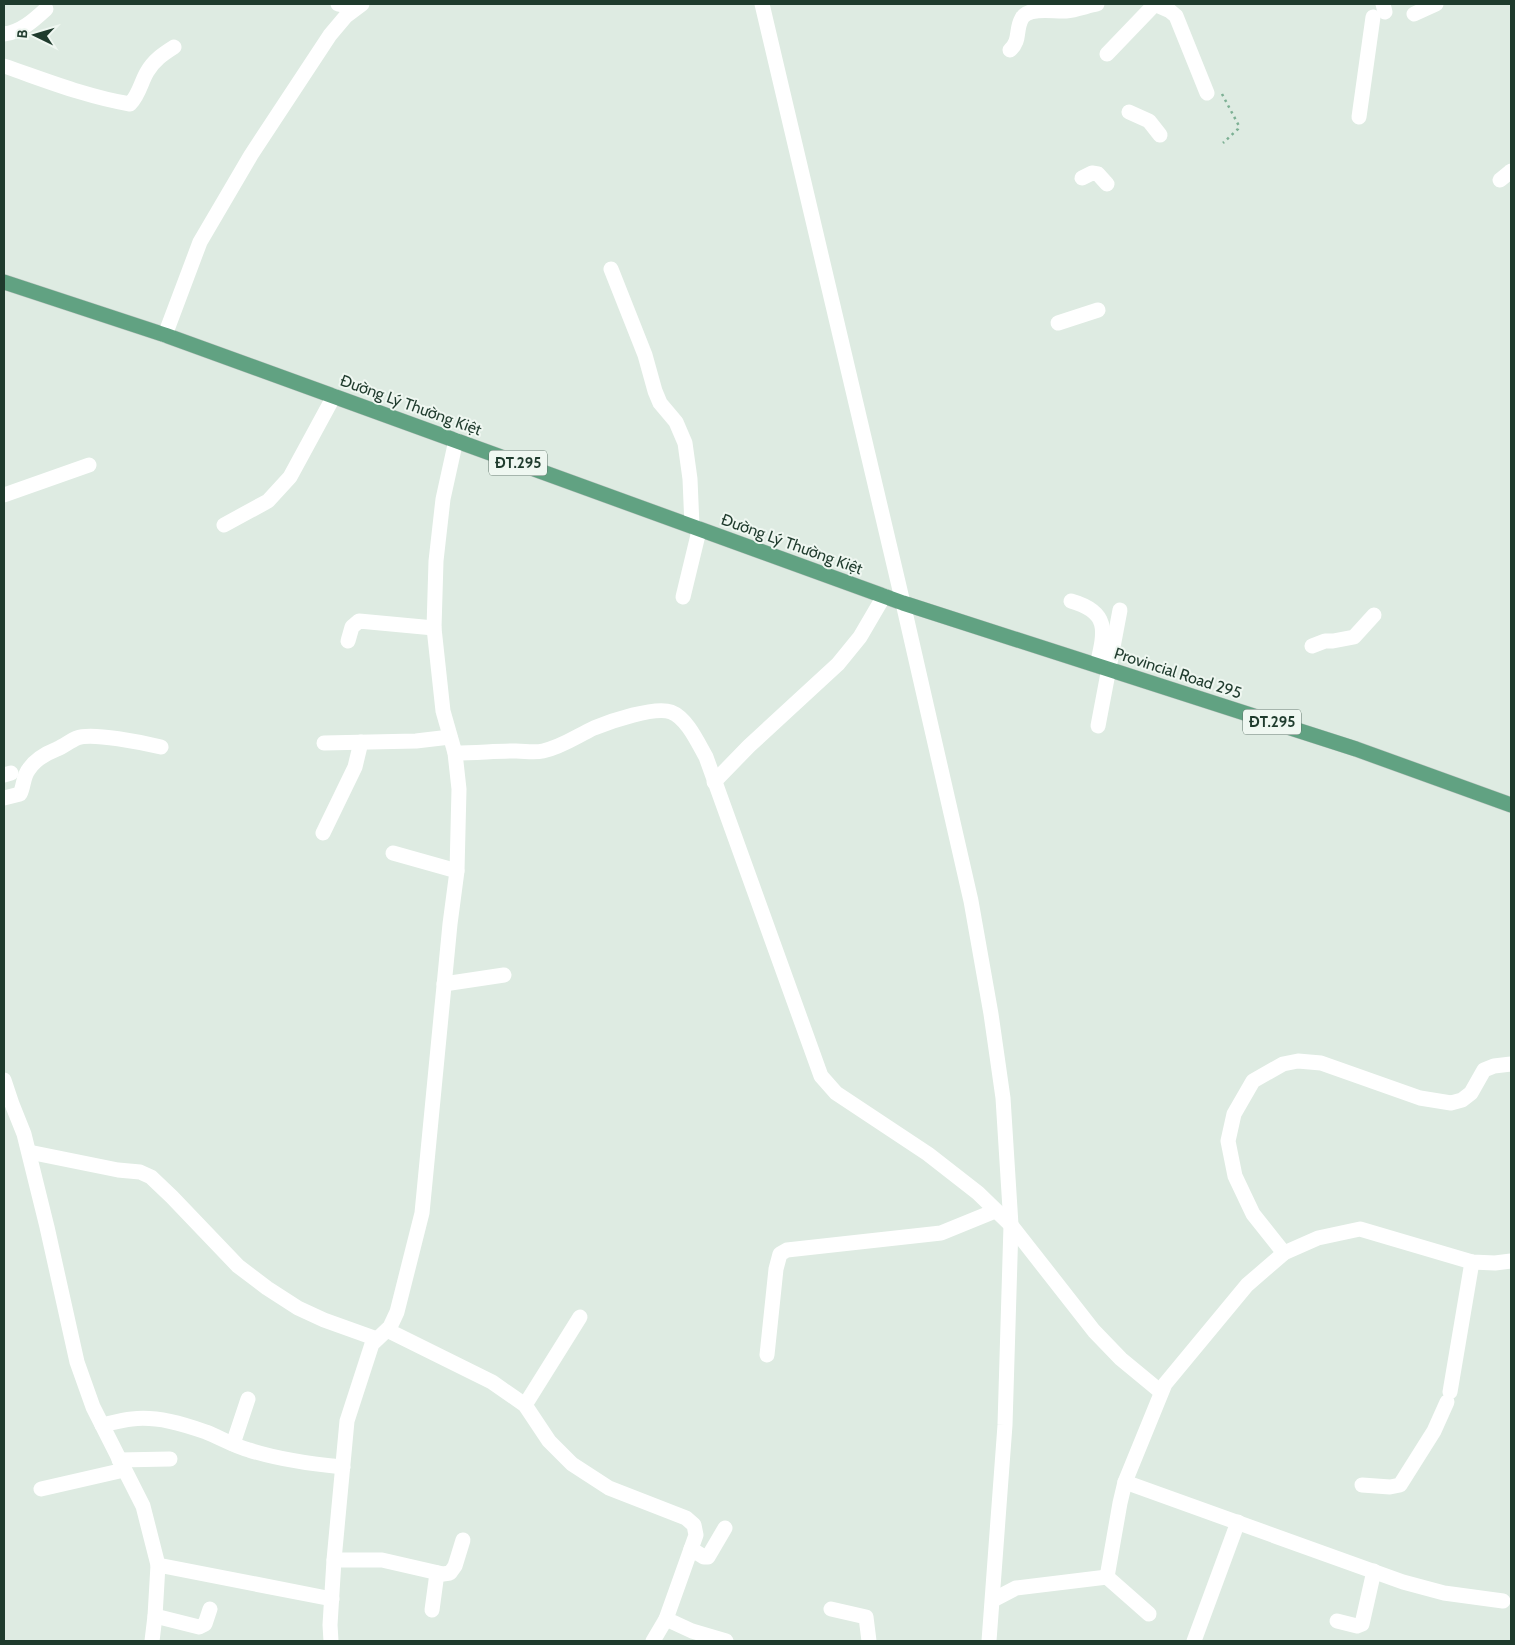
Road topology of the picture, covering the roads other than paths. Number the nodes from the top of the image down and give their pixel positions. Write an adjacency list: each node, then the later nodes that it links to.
1 (338, 4): 6 (street)
2 (762, 4): 35 (street)
3 (1097, 4): 12 (street)
4 (1154, 4): 13 (street); 15 (street)
5 (1436, 4): 9 (street)
6 (359, 6): 25 (street)
7 (46, 9): 10 (street)
8 (1381, 11): 17 (street)
9 (1414, 14)
10 (4, 34)
11 (174, 47): 14 (street)
12 (1010, 50)
13 (1107, 54)
14 (4, 66)
15 (1213, 92)
16 (1128, 112): 18 (street)
17 (1359, 117)
18 (1160, 135)
19 (1082, 178): 20 (street)
20 (1106, 184)
21 (611, 269): 31 (street)
22 (4, 282): 25 (main road, Đường Lý Thường Kiệt / ĐT.295)
23 (1098, 310): 24 (street)
24 (1058, 323)
25 (165, 334): 26 (main road, Đường Lý Thường Kiệt / ĐT.295)
26 (334, 396): 27 (main road, Đường Lý Thường Kiệt / ĐT.295); 30 (street)
27 (456, 440): 31 (main road, Đường Lý Thường Kiệt / ĐT.295); 38 (street)
28 (89, 466): 29 (street)
29 (4, 495)
30 (224, 525)
31 (694, 527): 32 (main road, Đường Lý Thường Kiệt / ĐT.295); 33 (street)
32 (884, 596): 35 (main road, Đường Lý Thường Kiệt / ĐT.295); 49 (street)
33 (683, 598)
34 (1071, 601): 42 (street)
35 (903, 603): 40 (main road, Đường Lý Thường Kiệt / ĐT.295); 62 (street)
36 (1120, 610): 42 (street)
37 (1374, 615): 41 (street)
38 (434, 628): 39 (street); 44 (street)
39 (348, 641)
40 (1032, 645): 42 (main road, Provincial Road 295 / ĐT.295)
41 (1312, 646)
42 (1103, 667): 43 (street); 51 (main road, Provincial Road 295 / ĐT.295)
43 (1098, 726)
44 (450, 737): 45 (street); 48 (street)
45 (361, 742): 46 (street); 52 (street)
46 (324, 743)
47 (161, 747): 50 (street)
48 (455, 754): 49 (street); 54 (street)
49 (714, 782): 61 (street)
50 (4, 798)
51 (1511, 805)
52 (323, 833)
53 (393, 853): 54 (street)
54 (457, 871): 56 (street)
55 (504, 975): 56 (street)
56 (444, 984): 67 (street)
57 (1511, 1064): 63 (street)
58 (4, 1080): 59 (street)
59 (6, 1099): 60 (street)
60 (29, 1152): 67 (street); 72 (street)
61 (995, 1211): 62 (street); 68 (street)
62 (1011, 1225): 69 (street); 90 (street)
63 (1284, 1253): 65 (street); 69 (street)
64 (1511, 1261): 65 (street)
65 (1472, 1262): 78 (street)
66 (580, 1317): 71 (street)
67 (382, 1335): 71 (street); 76 (street)
68 (767, 1355)
69 (1161, 1392): 77 (street)
70 (248, 1399): 73 (street)
71 (526, 1405): 83 (street)
72 (102, 1425): 73 (street); 75 (street)
73 (233, 1444): 76 (street)
74 (170, 1459): 75 (street)
75 (121, 1465): 79 (street); 85 (street)
76 (343, 1467): 84 (street)
77 (1125, 1482): 80 (street); 88 (street)
78 (1362, 1485)
79 (40, 1489)
80 (1238, 1522): 86 (street); 105 (street)
81 (725, 1528): 83 (street)
82 (463, 1540): 87 (street)
83 (691, 1549): 97 (street)
84 (334, 1560): 87 (street); 89 (street)
85 (158, 1565): 89 (street); 96 (street)
86 (1374, 1571): 91 (street); 98 (street)
87 (437, 1573): 94 (street)
88 (1107, 1578): 90 (street); 95 (street)
89 (332, 1599): 100 (street)
90 (993, 1600): 104 (street)
91 (1502, 1601)
92 (831, 1608): 103 (street)
93 (210, 1609): 96 (street)
94 (432, 1610)
95 (1149, 1614)
96 (155, 1616): 99 (street)
97 (666, 1619): 101 (street); 102 (street)
98 (1337, 1621)
99 (152, 1641)
100 (331, 1641)
101 (653, 1641)
102 (726, 1641)
103 (869, 1641)
104 (989, 1641)
105 (1194, 1641)

